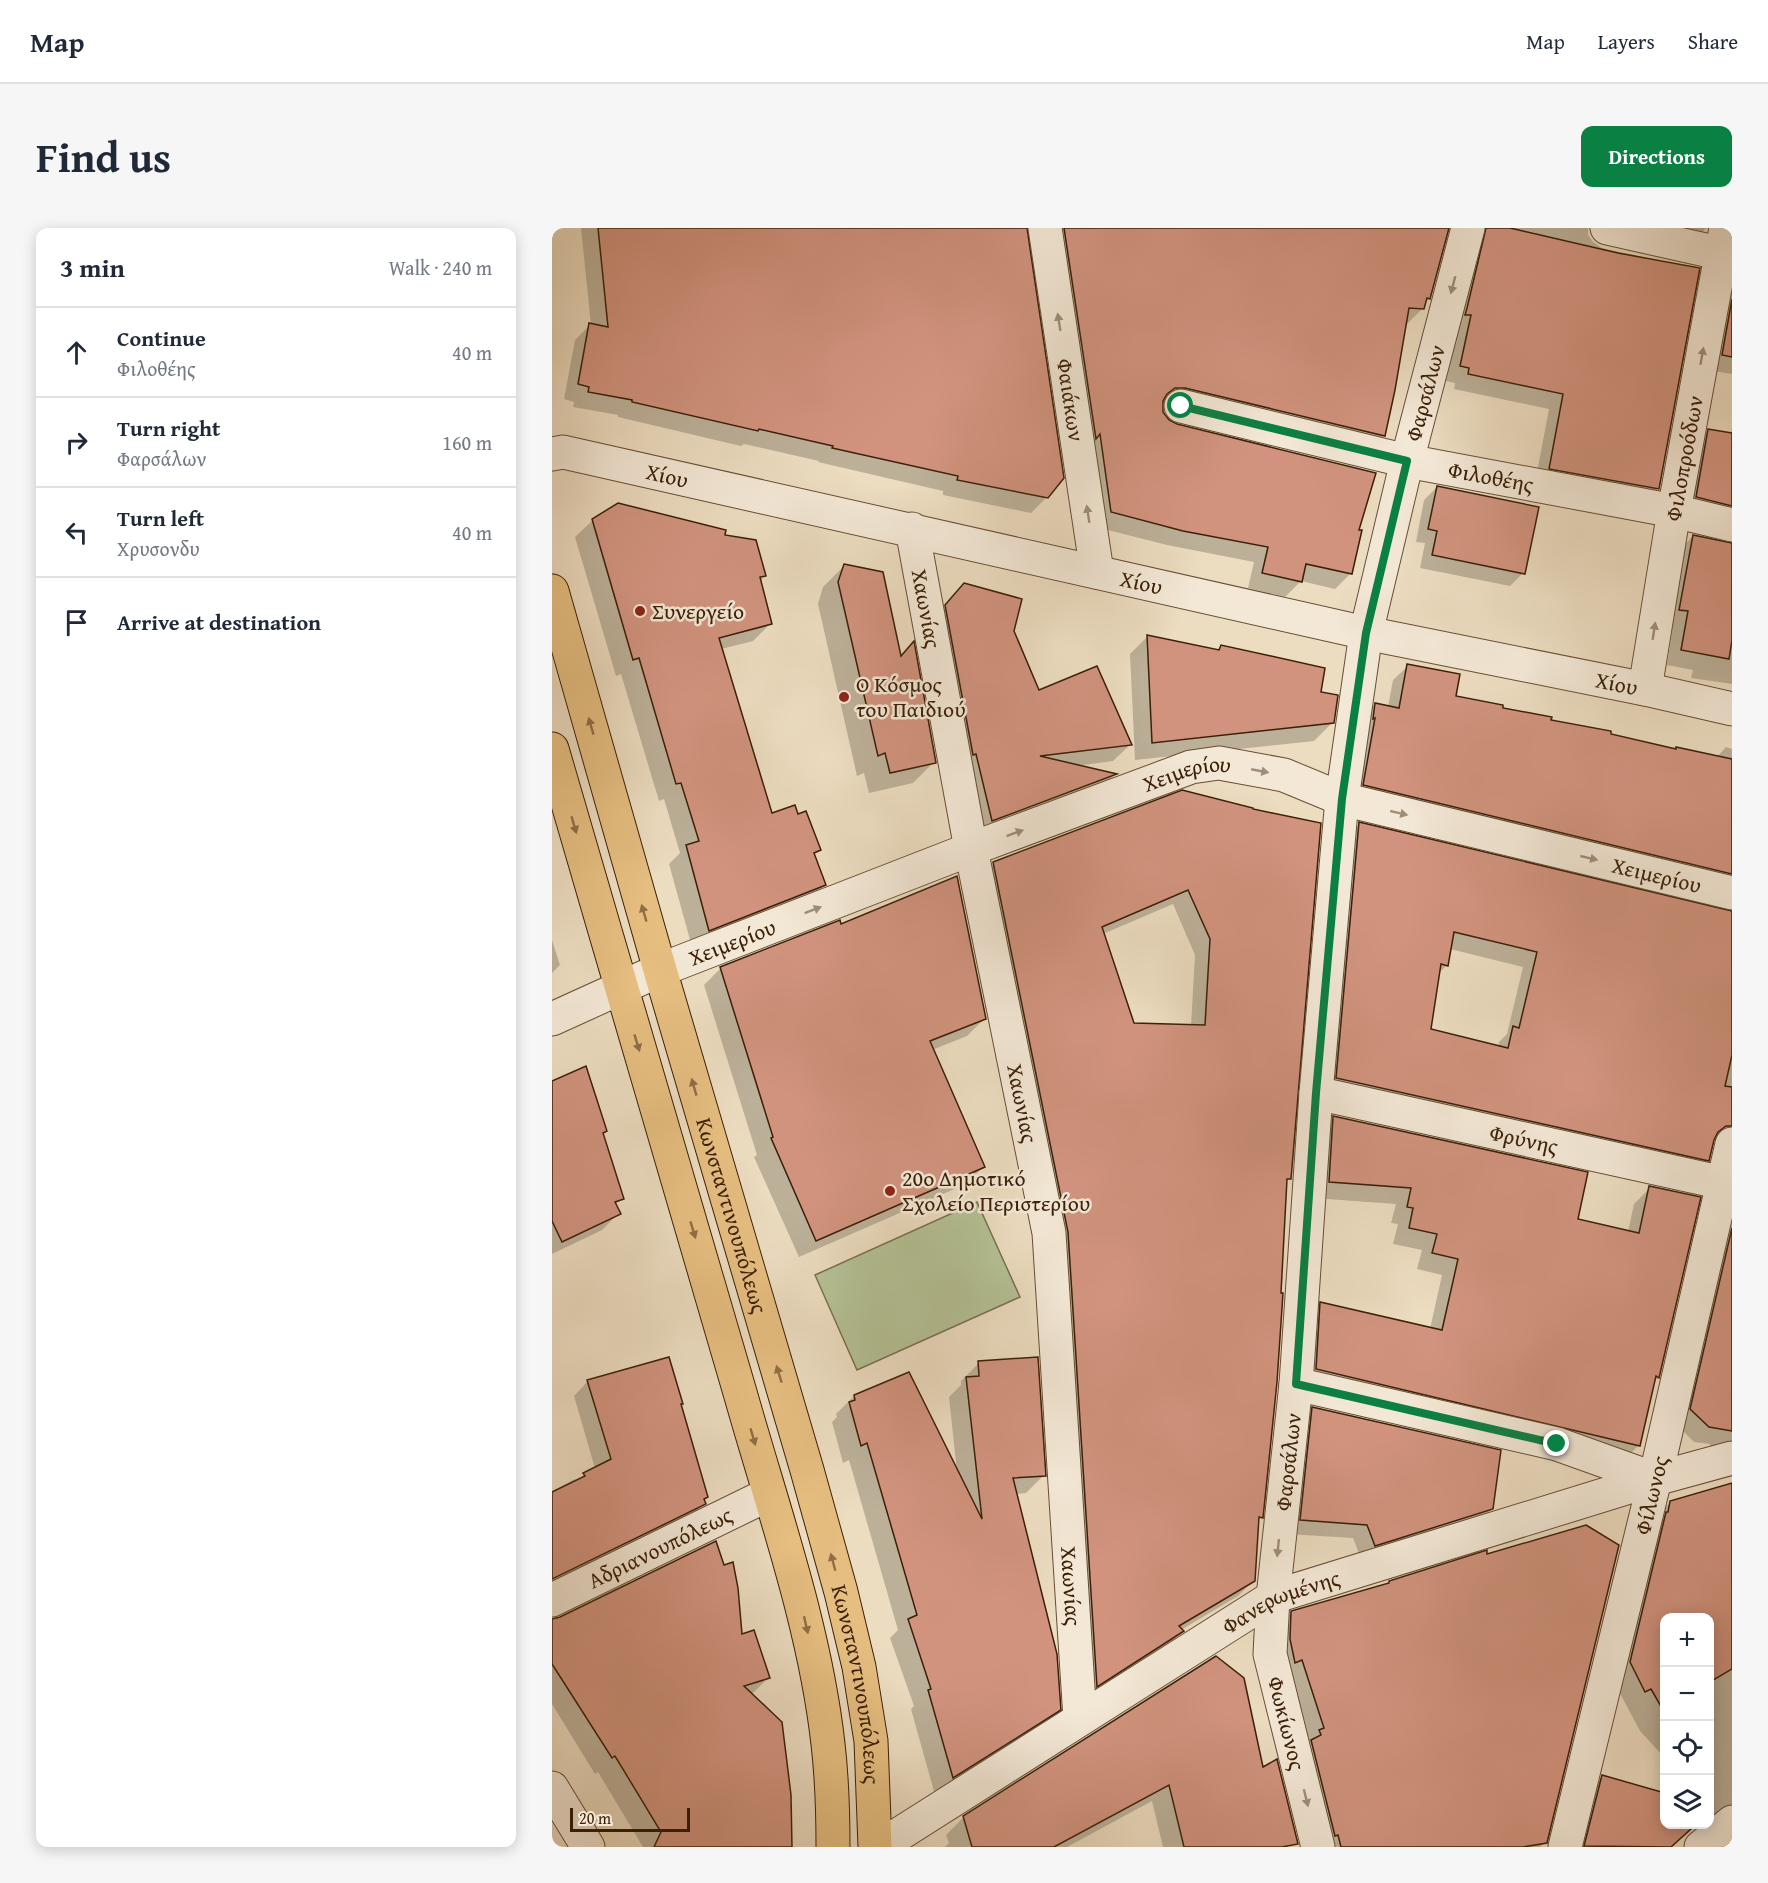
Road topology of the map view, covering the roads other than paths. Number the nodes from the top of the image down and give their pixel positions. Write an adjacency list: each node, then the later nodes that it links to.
1 (1045, 228): 11 (street, Φαιάκων, one-way to 1)
2 (1468, 228): 7 (street, Φαρσάλων, one-way to 7)
3 (1607, 228): 4 (street)
4 (1726, 246): 8 (street, Φιλοπροόδων, one-way to 4)
5 (1181, 406): 7 (street, Φιλοθέης)
6 (552, 454): 10 (street, Χίου)
7 (1407, 461): 8 (street, Φιλοθέης); 13 (street, Φαρσάλων)
8 (1674, 512): 9 (street, Φιλοθέης); 14 (street, Φιλοπροόδων, one-way to 8)
9 (1732, 525)
10 (912, 529): 11 (street, Χίου); 18 (street, Χαωνίας)
11 (1097, 572): 13 (street, Χίου)
12 (552, 591): 20 (main road, Κωνσταντινουπόλεως, one-way to 12)
13 (1366, 633): 14 (street, Χίου); 17 (street, Φαρσάλων)
14 (1645, 689): 15 (street, Χίου)
15 (1732, 709)
16 (552, 749): 21 (main road, Κωνσταντινουπόλεως, one-way to 21)
17 (1342, 799): 18 (street, Χειμερίου, one-way to 17); 19 (street, Χειμερίου, one-way to 19); 23 (street, Φαρσάλων)
18 (971, 849): 20 (street, Χειμερίου, one-way to 18); 32 (street, Χαωνίας)
19 (1732, 893)
20 (660, 969): 21 (street, Χειμερίου); 37 (main road, Κωνσταντινουπόλεως, one-way to 20)
21 (621, 987): 22 (street, Χειμερίου); 29 (main road, Κωνσταντινουπόλεως, one-way to 29)
22 (552, 1019)
23 (1316, 1093): 25 (street, Φρύνης); 26 (street, Φαρσάλων)
24 (1732, 1144): 25 (street, Φίλωνος)
25 (1727, 1184): 28 (street, Φίλωνος)
26 (1296, 1384): 28 (street); 30 (street, Φαρσάλων, one-way to 30)
27 (1732, 1458): 28 (street, Φανερωμένης)
28 (1655, 1479): 30 (street, Φανερωμένης); 39 (street, Φίλωνος)
29 (769, 1494): 31 (street, Αδριανουπόλεως); 36 (main road, Κωνσταντινουπόλεως, one-way to 36)
30 (1273, 1597): 32 (street, Φανερωμένης); 38 (street, Φωκίωνος, one-way to 38)
31 (552, 1600)
32 (1080, 1719): 37 (street, Φανερωμένης)
33 (552, 1788): 35 (street)
34 (1732, 1822): 40 (street)
35 (588, 1847)
36 (833, 1847)
37 (877, 1847)
38 (1318, 1847)
39 (1565, 1847)
40 (1701, 1847)

